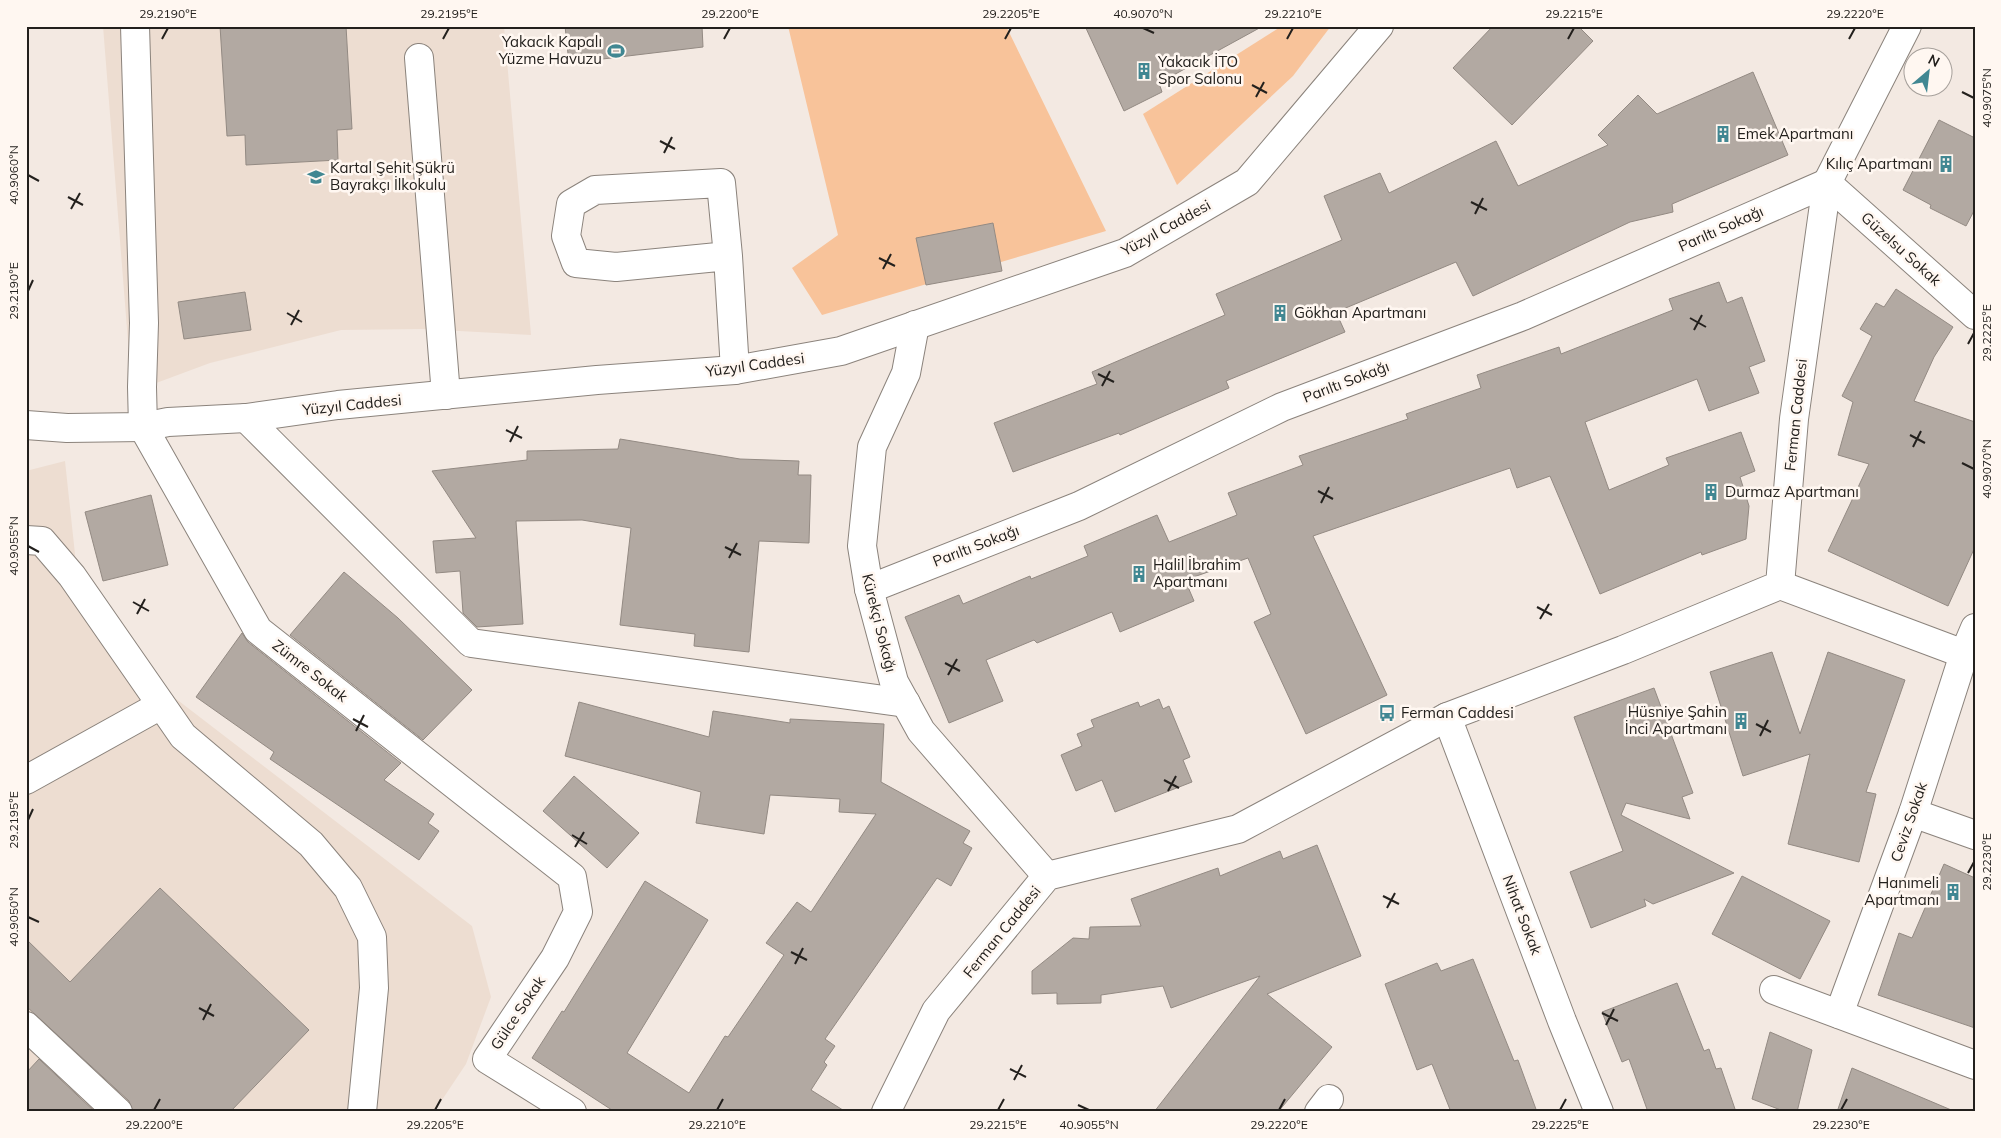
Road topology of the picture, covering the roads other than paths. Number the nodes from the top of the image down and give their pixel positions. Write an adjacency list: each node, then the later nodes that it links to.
1 (135, 26): 13 (street)
2 (1379, 26): 8 (street, Yüzyıl Caddesi)
3 (1907, 26): 5 (street, Ferman Caddesi)
4 (419, 58): 10 (street)
5 (1827, 183): 7 (street, Güzelsu Sokak); 15 (street, Ferman Caddesi); 16 (street, Parıltı Sokağı)
6 (728, 256): 6 (street); 9 (street)
7 (1975, 315)
8 (915, 325): 9 (street, Yüzyıl Caddesi); 16 (street, Kürekçi Sokağı)
9 (734, 370): 10 (street, Yüzyıl Caddesi)
10 (446, 395): 11 (street, Yüzyıl Caddesi)
11 (246, 418): 13 (street, Yüzyıl Caddesi); 19 (street)
12 (26, 425): 13 (street, Yüzyıl Caddesi)
13 (143, 427): 26 (street, Zümre Sokak)
14 (26, 540): 20 (street)
15 (1780, 585): 18 (street); 21 (street, Ferman Caddesi)
16 (869, 589): 19 (street, Kürekçi Sokağı)
17 (1975, 628): 18 (street, Ceviz Sokak)
18 (1964, 654): 23 (street, Ceviz Sokak)
19 (906, 703): 25 (street, Kürekçi Sokağı)
20 (161, 705): 22 (street); 32 (street)
21 (1447, 717): 25 (street, Ferman Caddesi); 35 (street, Nihat Sokak)
22 (26, 780)
23 (1913, 813): 24 (street); 28 (street, Ceviz Sokak)
24 (1975, 835)
25 (1047, 876): 34 (street, Ferman Caddesi)
26 (555, 958): 33 (street, Gülce Sokak)
27 (1774, 990): 28 (street)
28 (1839, 1014): 30 (street)
29 (26, 1026): 31 (street)
30 (1975, 1065)
31 (118, 1112)
32 (362, 1112)
33 (572, 1112)
34 (886, 1112)
35 (1599, 1112)

